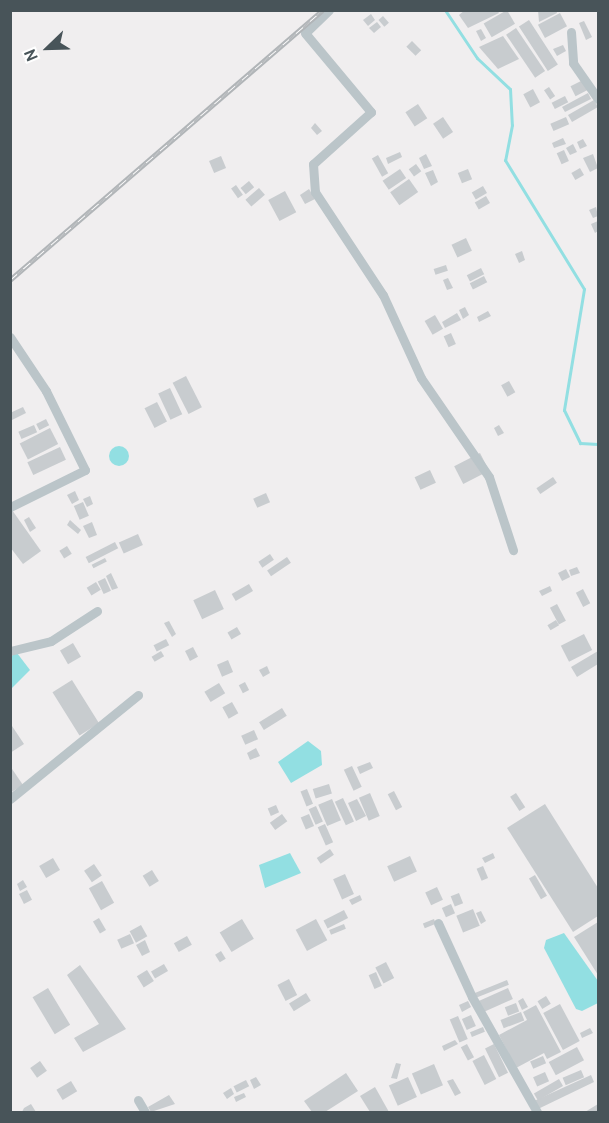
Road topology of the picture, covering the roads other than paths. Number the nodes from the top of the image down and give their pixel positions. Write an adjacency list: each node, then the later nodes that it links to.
1 (329, 10): 6 (street)
2 (571, 32): 3 (street)
3 (598, 99)
4 (10, 337): 5 (street)
5 (10, 507)
6 (513, 550)
7 (97, 611): 8 (street)
8 (10, 651)
9 (138, 695): 10 (street)
10 (10, 799)
11 (438, 923): 14 (street)
12 (138, 1100): 13 (street)
13 (145, 1113)
14 (537, 1113)

